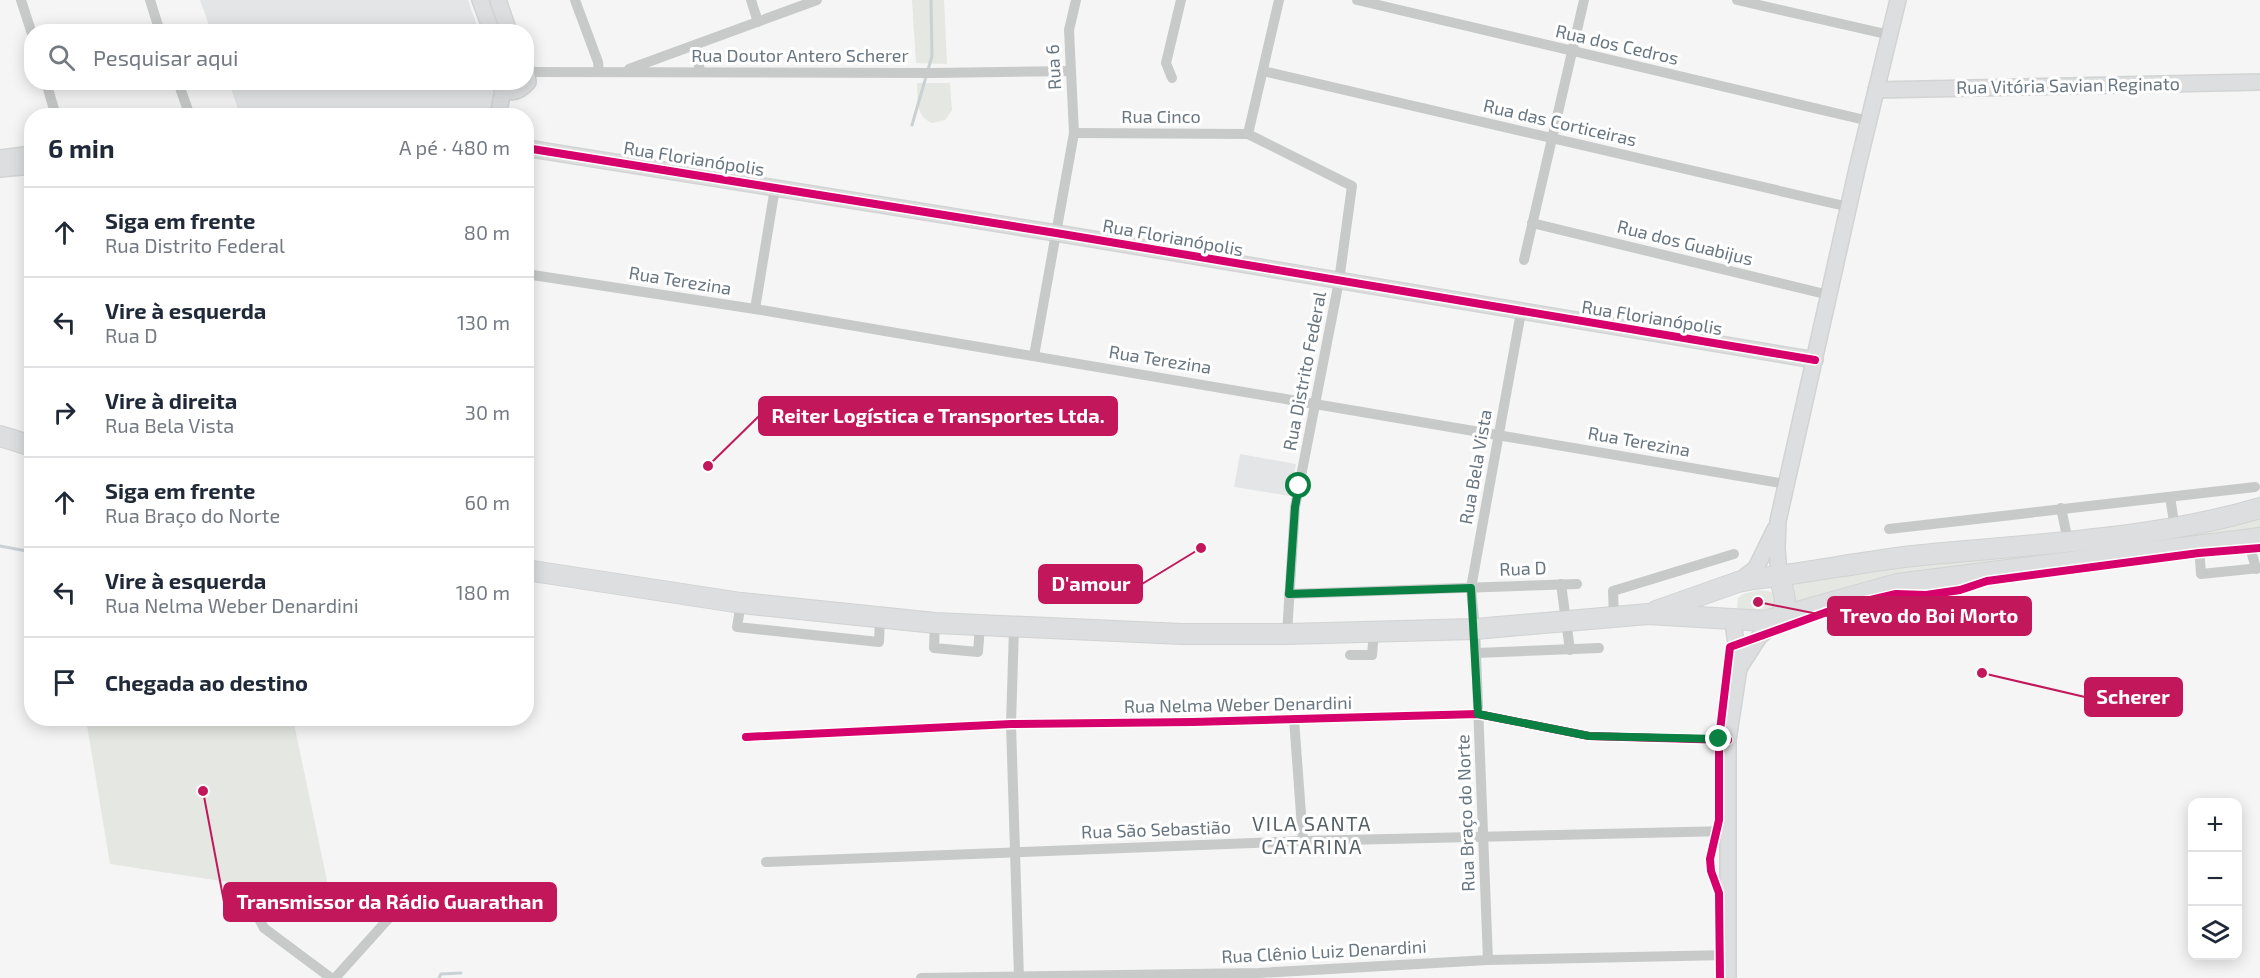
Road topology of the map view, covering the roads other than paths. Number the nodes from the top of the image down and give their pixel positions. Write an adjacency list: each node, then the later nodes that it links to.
1 (21, 0): 16 (street)
2 (150, 0): 17 (street)
3 (480, 0): 18 (street)
4 (498, 0): 19 (street)
5 (575, 0): 27 (street)
6 (751, 0): 15 (street)
7 (817, 0): 15 (street)
8 (1076, 0): 25 (street, Rua 6)
9 (1180, 0): 29 (street)
10 (1279, 0): 26 (street)
11 (1357, 0): 22 (street, Rua dos Cedros)
12 (1584, 0): 22 (street)
13 (1737, 0): 20 (street)
14 (1899, 0): 20 (street)
15 (758, 22): 21 (street)
16 (29, 24)
17 (158, 24)
18 (489, 24)
19 (506, 24)
20 (1890, 35): 35 (street)
21 (696, 45): 24 (street); 28 (street)
22 (1572, 51): 40 (street, Rua dos Cedros); 43 (street)
23 (534, 70): 27 (street, Rua Doutor Antero Scherer)
24 (623, 71): 27 (street, Rua Doutor Antero Scherer); 28 (street, Rua Doutor Antero Scherer)
25 (1071, 71): 28 (street, Rua Doutor Antero Scherer); 41 (street, Rua 6)
26 (1263, 71): 42 (street); 43 (street, Rua das Corticeiras)
27 (598, 72)
28 (700, 72)
29 (1172, 78)
30 (2260, 82): 35 (street, Rua Vitória Savian Reginato)
31 (48, 90): 36 (street)
32 (181, 90): 37 (street)
33 (505, 90): 38 (street)
34 (505, 90): 39 (street)
35 (1876, 90): 40 (street)
36 (54, 108)
37 (187, 108)
38 (500, 108)
39 (508, 108)
40 (1869, 121): 50 (street)
41 (1074, 133): 42 (street, Rua Cinco); 52 (street, Rua 6)
42 (1248, 134): 55 (street, Rua Distrito Federal)
43 (1552, 138): 50 (street, Rua das Corticeiras); 51 (street)
44 (534, 149): 49 (street, Rua Florianópolis)
45 (24, 155): 46 (street)
46 (0, 158)
47 (24, 167): 48 (street)
48 (0, 169)
49 (775, 188): 52 (street, Rua Florianópolis); 57 (street)
50 (1849, 207): 56 (street)
51 (1532, 223): 53 (street); 56 (street, Rua dos Guabijus)
52 (1056, 233): 55 (street, Rua Florianópolis); 59 (street, Rua 6)
53 (1524, 260)
54 (534, 275): 57 (street, Rua Terezina)
55 (1339, 281): 58 (street, Rua Florianópolis); 61 (street, Rua Distrito Federal)
56 (1829, 295): 60 (street)
57 (755, 309): 59 (street, Rua Terezina)
58 (1521, 312): 60 (street, Rua Florianópolis); 62 (street, Rua Bela Vista)
59 (1034, 356): 61 (street, Rua Terezina)
60 (1815, 360): 65 (street)
61 (1316, 403): 62 (street, Rua Terezina); 84 (street, Rua Distrito Federal)
62 (1498, 434): 65 (street, Rua Terezina); 83 (street, Rua Bela Vista)
63 (0, 435): 64 (highway)
64 (24, 443)
65 (1786, 484): 70 (street)
66 (2255, 487): 67 (street)
67 (2170, 497): 68 (street); 71 (street)
68 (2061, 508): 72 (street); 74 (street)
69 (2260, 508): 71 (highway)
70 (1778, 521): 79 (street); 80 (street)
71 (2175, 528): 74 (highway)
72 (1889, 529)
73 (2254, 538): 75 (highway); 77 (street)
74 (2068, 542): 79 (highway)
75 (2199, 545): 77 (street); 87 (highway)
76 (1734, 554): 86 (street)
77 (2258, 569)
78 (534, 571): 90 (highway)
79 (1779, 576): 80 (highway); 87 (highway)
80 (1738, 582): 85 (highway); 89 (highway)
81 (1561, 584): 82 (street, Rua D); 83 (street, Rua D); 88 (street)
82 (1577, 584)
83 (1471, 588): 84 (street, Rua D); 91 (street, Rua Bela Vista)
84 (1289, 594): 93 (street, Rua Distrito Federal)
85 (1648, 614): 86 (highway); 89 (highway)
86 (1614, 617): 88 (highway)
87 (1779, 619): 89 (highway); 98 (street)
88 (1566, 621): 91 (highway); 95 (street)
89 (1733, 621): 98 (street)
90 (1014, 628): 93 (highway); 101 (street)
91 (1475, 629): 92 (highway); 96 (street, Rua Braço do Norte)
92 (1374, 632): 93 (highway); 97 (street)
93 (1287, 634)
94 (1599, 648): 95 (street)
95 (1570, 650): 96 (street)
96 (1476, 653): 99 (street, Rua Braço do Norte)
97 (1350, 656)
98 (1739, 668): 103 (street)
99 (1478, 714): 100 (street, Rua Nelma Weber Denardini); 103 (street, Rua Nelma Weber Denardini); 105 (street, Rua Braço do Norte)
100 (1294, 718): 101 (street, Rua Nelma Weber Denardini); 106 (street)
101 (1011, 724): 102 (street, Rua Nelma Weber Denardini); 107 (street)
102 (746, 738)
103 (1728, 740): 104 (street)
104 (1728, 831): 105 (street, Rua São Sebastião); 111 (street)
105 (1483, 838): 106 (street, Rua São Sebastião); 112 (street, Rua Braço do Norte)
106 (1303, 841): 107 (street, Rua São Sebastião)
107 (1015, 851): 108 (street, Rua São Sebastião); 113 (street)
108 (766, 862)
109 (244, 891): 114 (street)
110 (402, 912): 114 (street)
111 (1728, 955): 112 (street, Rua Clênio Luiz Denardini); 116 (street)
112 (1488, 960): 113 (street, Rua Clênio Luiz Denardini)
113 (1019, 977): 115 (street, Rua Clênio Luiz Denardini)
114 (333, 978)
115 (921, 978)
116 (1728, 978)

